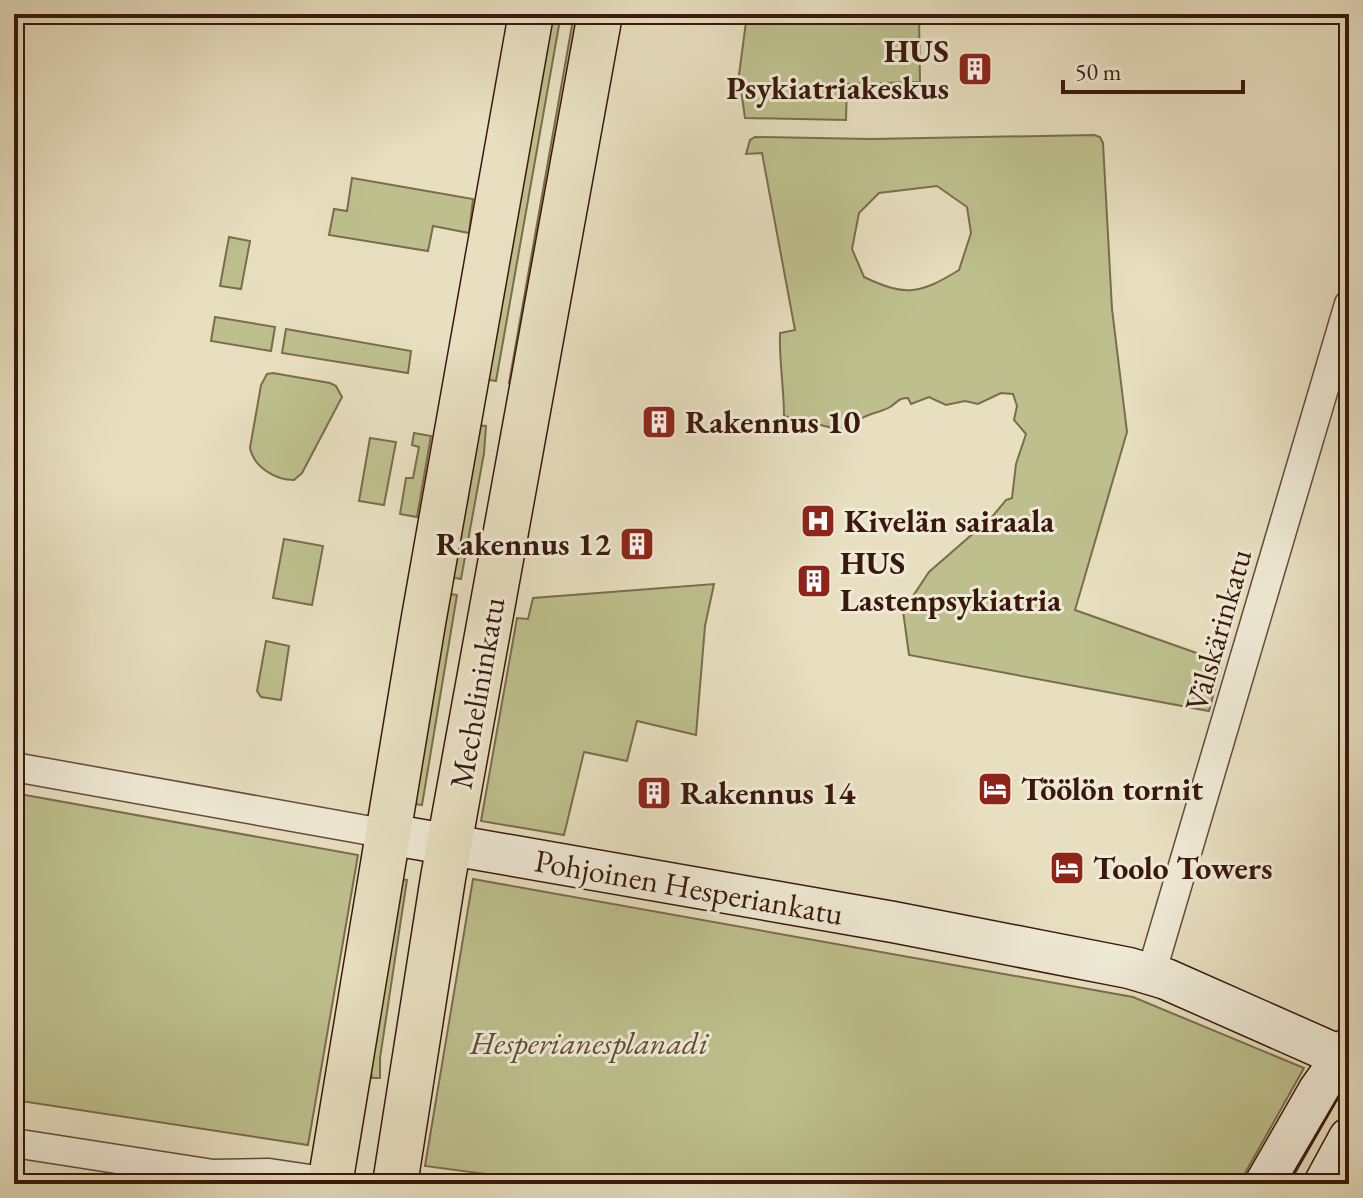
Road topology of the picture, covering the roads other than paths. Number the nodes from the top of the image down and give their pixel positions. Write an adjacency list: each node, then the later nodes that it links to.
1 (531, 14): 5 (main road, Mechelininkatu)
2 (600, 14): 6 (main road, Mechelininkatu)
3 (1349, 304): 7 (street, Välskärinkatu)
4 (14, 767): 5 (street, Pohjoinen Hesperiankatu)
5 (388, 834): 6 (street, Pohjoinen Hesperiankatu); 11 (main road, Mechelininkatu)
6 (449, 846): 7 (street, Pohjoinen Hesperiankatu); 12 (main road, Mechelininkatu)
7 (1151, 974): 8 (street, Pohjoinen Hesperiankatu)
8 (1347, 1055): 13 (street)
9 (1349, 1138): 14 (street)
10 (14, 1143): 11 (street)
11 (336, 1183)
12 (395, 1184)
13 (1265, 1184)
14 (1324, 1184)

